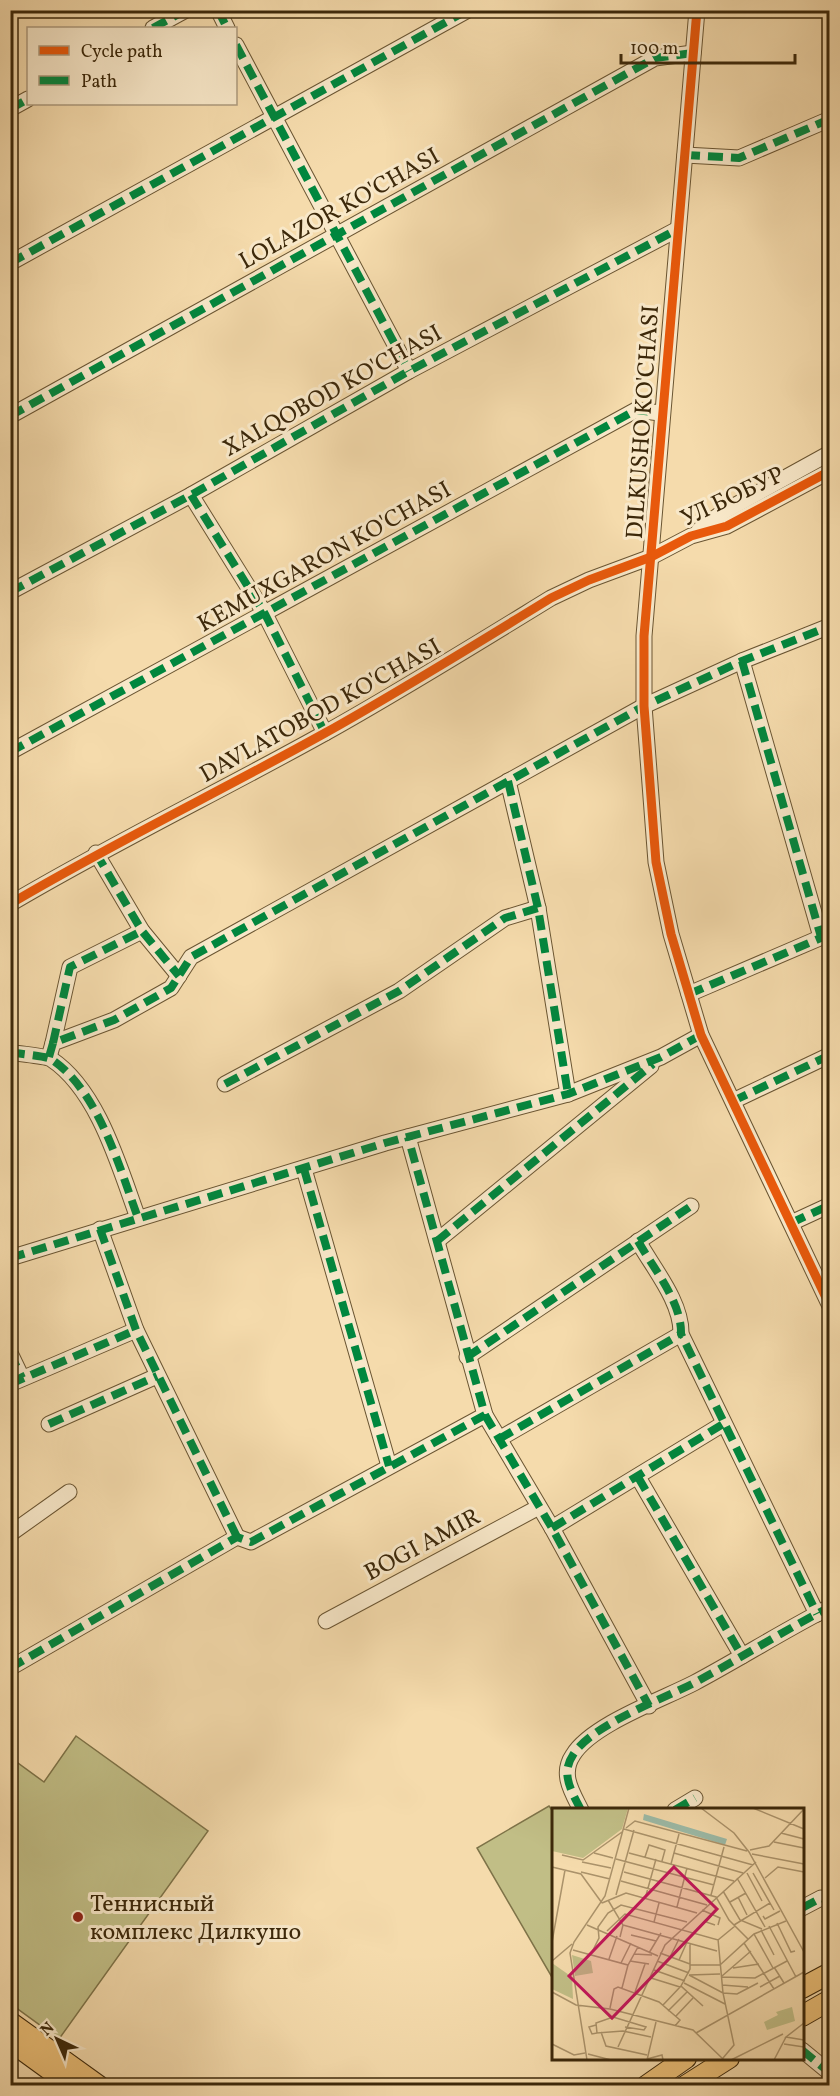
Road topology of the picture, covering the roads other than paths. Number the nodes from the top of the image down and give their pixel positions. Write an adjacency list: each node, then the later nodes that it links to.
1 (186, 10): 5 (street)
2 (218, 10): 6 (street)
3 (468, 10): 11 (street)
4 (696, 10): 8 (street, DILKUSHO KO'CHASI)
5 (155, 27)
6 (226, 27)
7 (237, 47): 11 (street)
8 (693, 53): 13 (street, DILKUSHO KO'CHASI); 15 (street, LOLAZOR KO'CHASI)
9 (27, 100): 10 (street)
10 (10, 109)
11 (274, 118): 15 (street); 16 (street)
12 (830, 118): 13 (street)
13 (685, 154): 14 (street, DILKUSHO KO'CHASI)
14 (678, 229): 17 (street, XALQOBOD KO'CHASI); 18 (street, DILKUSHO KO'CHASI)
15 (336, 236): 17 (street); 19 (street, LOLAZOR KO'CHASI)
16 (10, 263)
17 (409, 370): 22 (street, XALQOBOD KO'CHASI)
18 (660, 413): 24 (street, DILKUSHO KO'CHASI); 26 (street, KEMUXGARON KO'CHASI)
19 (10, 416)
20 (830, 453): 23 (street)
21 (830, 471): 23 (street, УЛ БОБУР)
22 (191, 495): 25 (street, XALQOBOD KO'CHASI); 26 (street)
23 (691, 536): 24 (street, УЛ БОБУР)
24 (651, 557): 29 (street, DILKUSHO KO'CHASI); 30 (street, DAVLATOBOD KO'CHASI)
25 (12, 589)
26 (266, 614): 30 (street); 31 (street, KEMUXGARON KO'CHASI)
27 (830, 626): 28 (street)
28 (742, 661): 29 (street); 37 (street)
29 (644, 706): 32 (street); 39 (street, DILKUSHO KO'CHASI)
30 (325, 733): 33 (street, DAVLATOBOD KO'CHASI)
31 (10, 752)
32 (507, 781): 35 (street); 38 (street)
33 (96, 853): 34 (street, DAVLATOBOD KO'CHASI); 36 (street)
34 (10, 904)
35 (538, 908): 45 (street); 46 (street)
36 (142, 931): 38 (street); 41 (street)
37 (825, 936): 39 (street)
38 (179, 976): 41 (street)
39 (688, 994): 40 (street, DILKUSHO KO'CHASI)
40 (701, 1035): 44 (street); 47 (street, DILKUSHO KO'CHASI)
41 (51, 1050): 42 (street); 52 (street)
42 (10, 1052)
43 (830, 1055): 47 (street)
44 (661, 1057): 46 (street); 55 (street)
45 (225, 1084)
46 (568, 1094): 48 (street)
47 (733, 1101): 53 (street, DILKUSHO KO'CHASI)
48 (408, 1137): 49 (street); 55 (street)
49 (304, 1169): 52 (street); 69 (street)
50 (830, 1204): 53 (street)
51 (691, 1206): 56 (street)
52 (138, 1218): 54 (street)
53 (791, 1223): 58 (street, DILKUSHO KO'CHASI)
54 (100, 1229): 57 (street); 59 (street)
55 (437, 1241): 62 (street)
56 (638, 1241): 60 (street); 62 (street)
57 (10, 1258)
58 (830, 1306)
59 (136, 1330): 63 (street); 64 (street)
60 (681, 1334): 67 (street); 68 (street)
61 (10, 1353): 64 (street)
62 (467, 1357): 65 (street)
63 (157, 1376): 66 (street); 75 (street)
64 (16, 1381)
65 (485, 1415): 68 (street); 69 (street)
66 (49, 1424)
67 (723, 1424): 70 (street); 76 (street)
68 (499, 1439): 72 (street)
69 (390, 1466): 75 (street)
70 (638, 1477): 73 (street); 78 (street)
71 (69, 1492): 74 (street)
72 (539, 1507): 73 (street); 77 (street)
73 (552, 1528): 80 (street)
74 (10, 1534)
75 (237, 1537): 79 (street)
76 (823, 1611): 78 (street)
77 (326, 1621)
78 (742, 1656): 80 (street)
79 (10, 1668)
80 (649, 1706): 82 (street)
81 (696, 1798): 83 (street)
82 (580, 1808)
83 (677, 1808)
84 (830, 1901): 85 (street)
85 (804, 1907)
86 (830, 1973): 87 (main road)
87 (804, 1987)
88 (830, 2000): 89 (main road)
89 (804, 2015)
90 (10, 2022): 97 (main road)
91 (10, 2041): 96 (main road)
92 (804, 2052): 95 (street)
93 (683, 2060): 98 (main road)
94 (726, 2060): 99 (main road)
95 (830, 2073)
96 (72, 2085)
97 (99, 2085)
98 (646, 2085)
99 (686, 2085)

